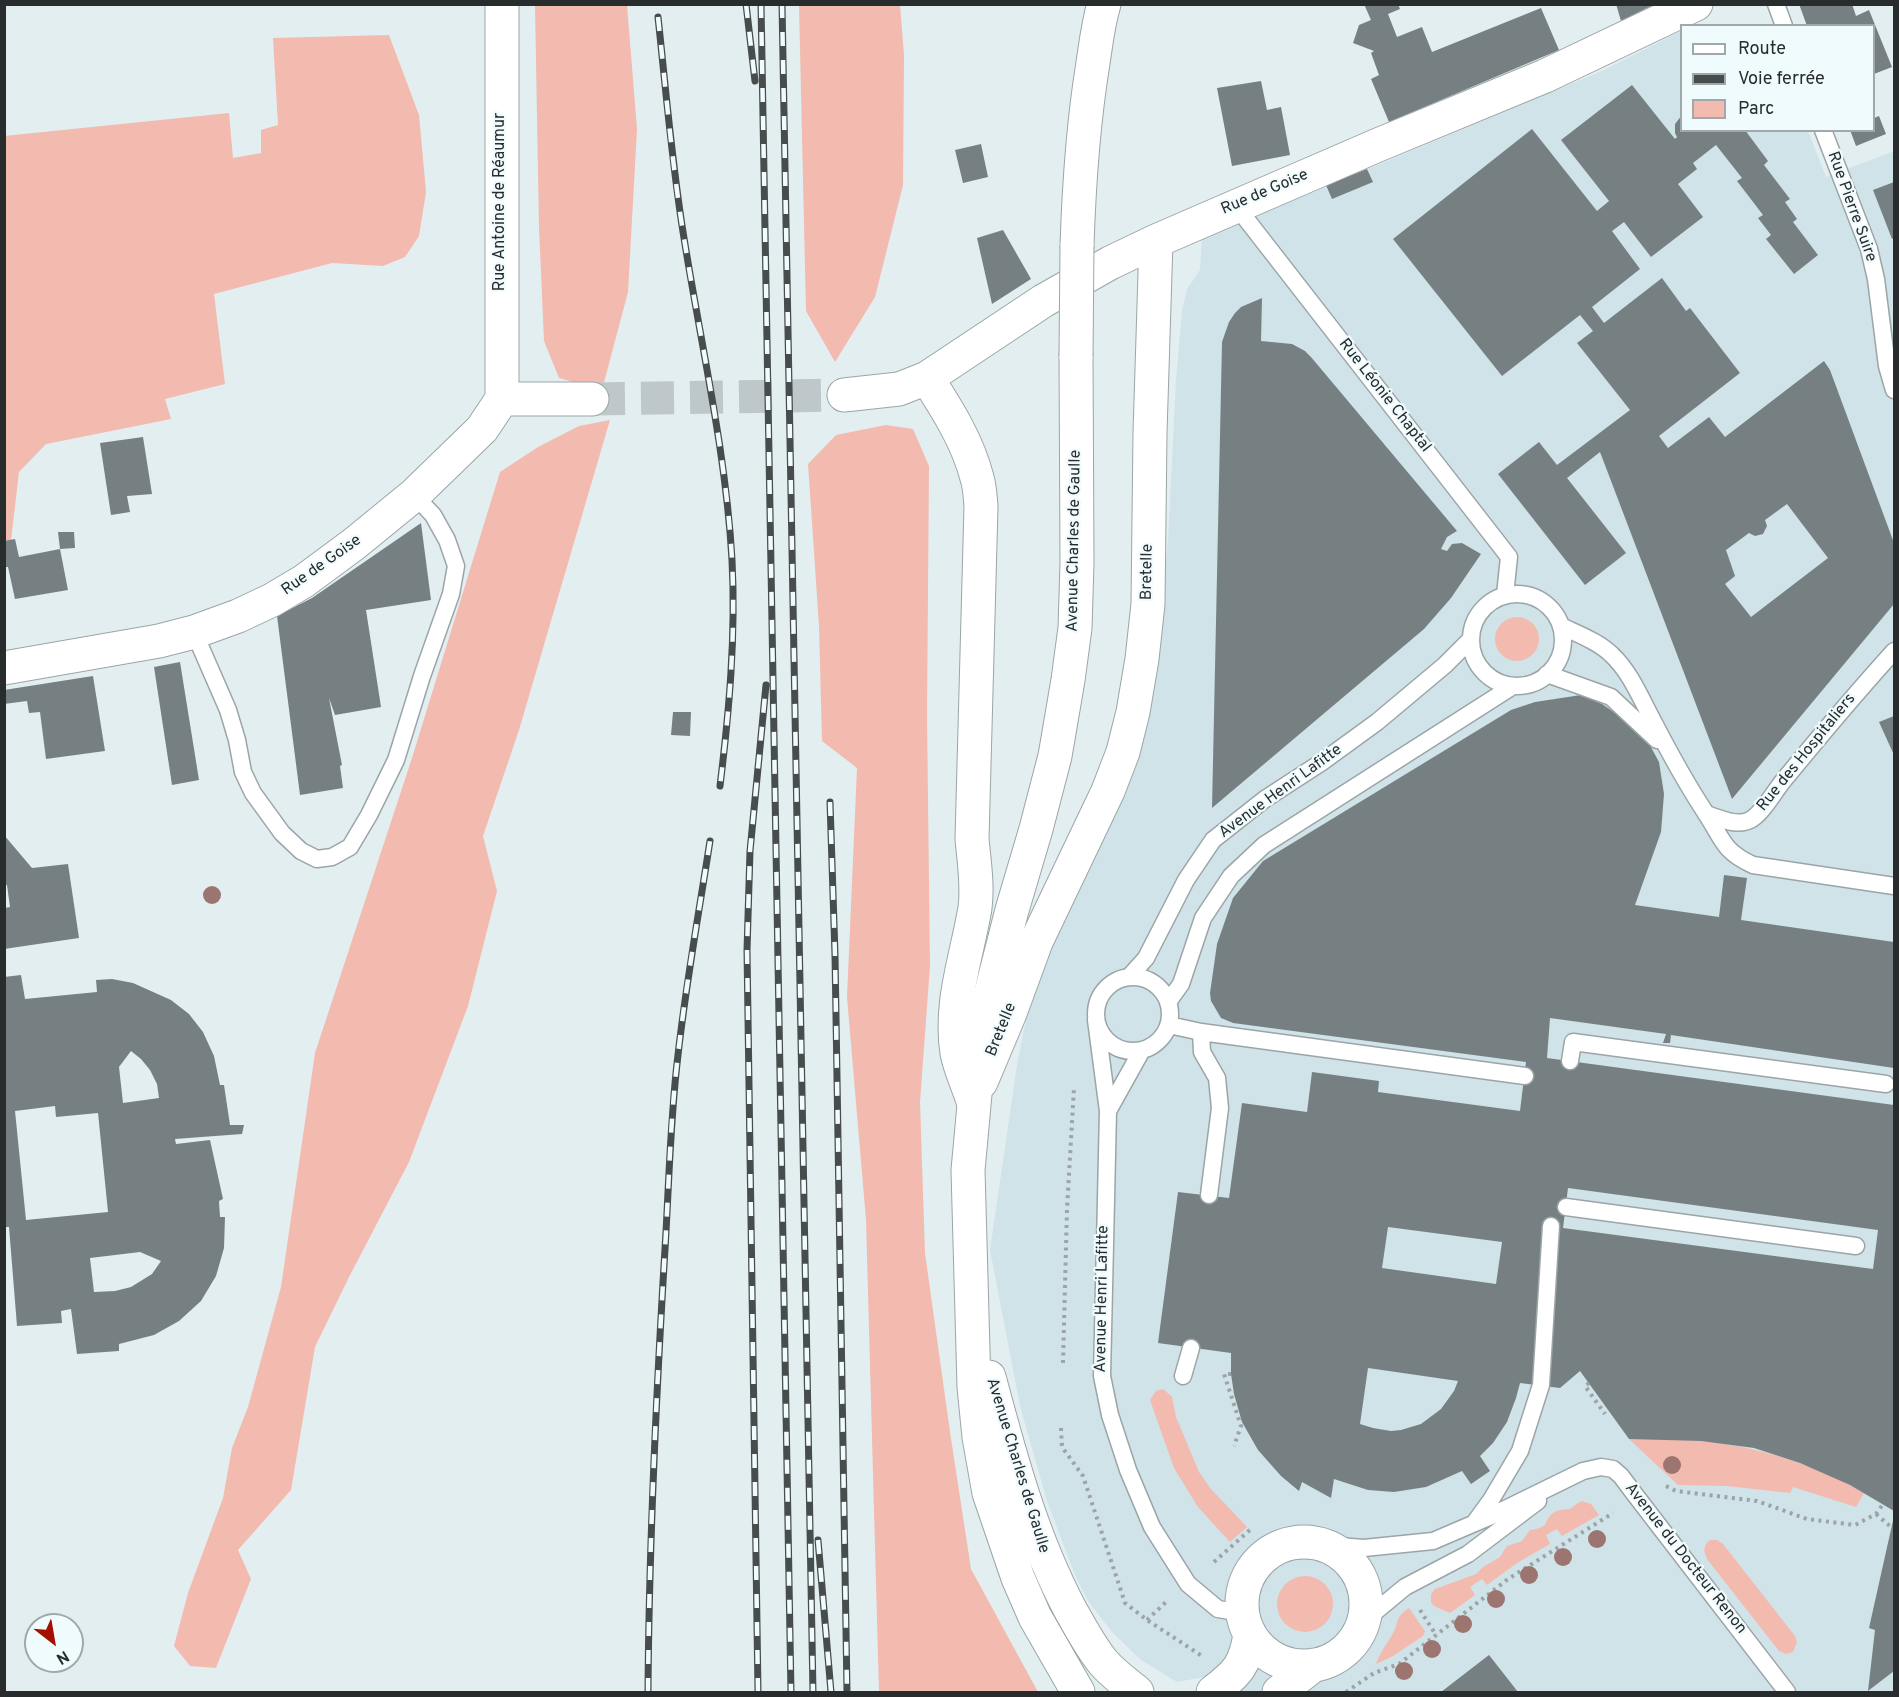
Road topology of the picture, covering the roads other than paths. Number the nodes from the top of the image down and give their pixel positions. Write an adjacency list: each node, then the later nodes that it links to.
1 (501, 4): 12 (street, Rue Antoine de Réaumur)
2 (1104, 4): 35 (street, Avenue Charles de Gaulle, bridge)
3 (1696, 4): 7 (street, Rue de Goise)
4 (1776, 4): 5 (lane)
5 (1783, 24)
6 (1825, 132): 10 (lane, Rue Pierre Suire)
7 (1236, 206): 8 (street, Rue de Goise); 15 (lane, Rue Léonie Chaptal)
8 (1156, 241): 9 (street, Rue de Goise); 35 (street, Bretelle)
9 (927, 378): 11 (street, Rue de Goise); 35 (street, Bretelle)
10 (1894, 390)
11 (844, 395)
12 (502, 399): 13 (street); 14 (street, Rue de Goise)
13 (592, 399)
14 (414, 495): 17 (street, Rue de Goise); 17 (lane)
15 (1505, 595): 16 (lane); 18 (lane)
16 (1561, 626): 21 (lane); 23 (lane)
17 (194, 632): 20 (street, Rue de Goise)
18 (1471, 639): 22 (lane); 26 (lane, Avenue Henri Lafitte)
19 (1894, 651): 24 (lane, Rue des Hospitaliers)
20 (4, 668)
21 (1547, 674): 22 (lane); 23 (lane)
22 (1513, 686): 27 (lane, Avenue Henri Lafitte)
23 (1671, 757): 24 (lane)
24 (1706, 813): 25 (lane)
25 (1894, 886)
26 (1129, 977): 27 (lane); 28 (lane)
27 (1168, 1002): 29 (lane)
28 (1096, 1020): 31 (lane); 36 (lane, Avenue Henri Lafitte)
29 (1169, 1025): 30 (lane); 31 (lane)
30 (1201, 1032): 33 (lane); 37 (lane)
31 (1142, 1050): 36 (lane, Avenue Henri Lafitte)
32 (1570, 1061): 34 (lane)
33 (1525, 1076)
34 (1886, 1084)
35 (973, 1101): 41 (street, Avenue Charles de Gaulle)
36 (1108, 1111): 48 (lane, Avenue Henri Lafitte)
37 (1209, 1196)
38 (1566, 1207): 40 (lane)
39 (1551, 1226): 45 (lane)
40 (1856, 1246)
41 (973, 1319): 50 (street, Avenue Charles de Gaulle); 51 (street, Avenue Charles de Gaulle)
42 (1191, 1348): 43 (lane)
43 (1183, 1376)
44 (1564, 1481): 45 (lane, Avenue du Docteur Renon); 47 (lane, Avenue du Docteur Renon); 54 (lane, Avenue du Docteur Renon)
45 (1474, 1523): 46 (lane, Avenue du Docteur Renon)
46 (1325, 1545): 47 (street); 48 (street)
47 (1364, 1621): 49 (street)
48 (1246, 1624): 49 (street); 52 (street)
49 (1314, 1665): 53 (street)
50 (1078, 1692)
51 (1137, 1692)
52 (1214, 1692)
53 (1280, 1692)
54 (1787, 1692)

